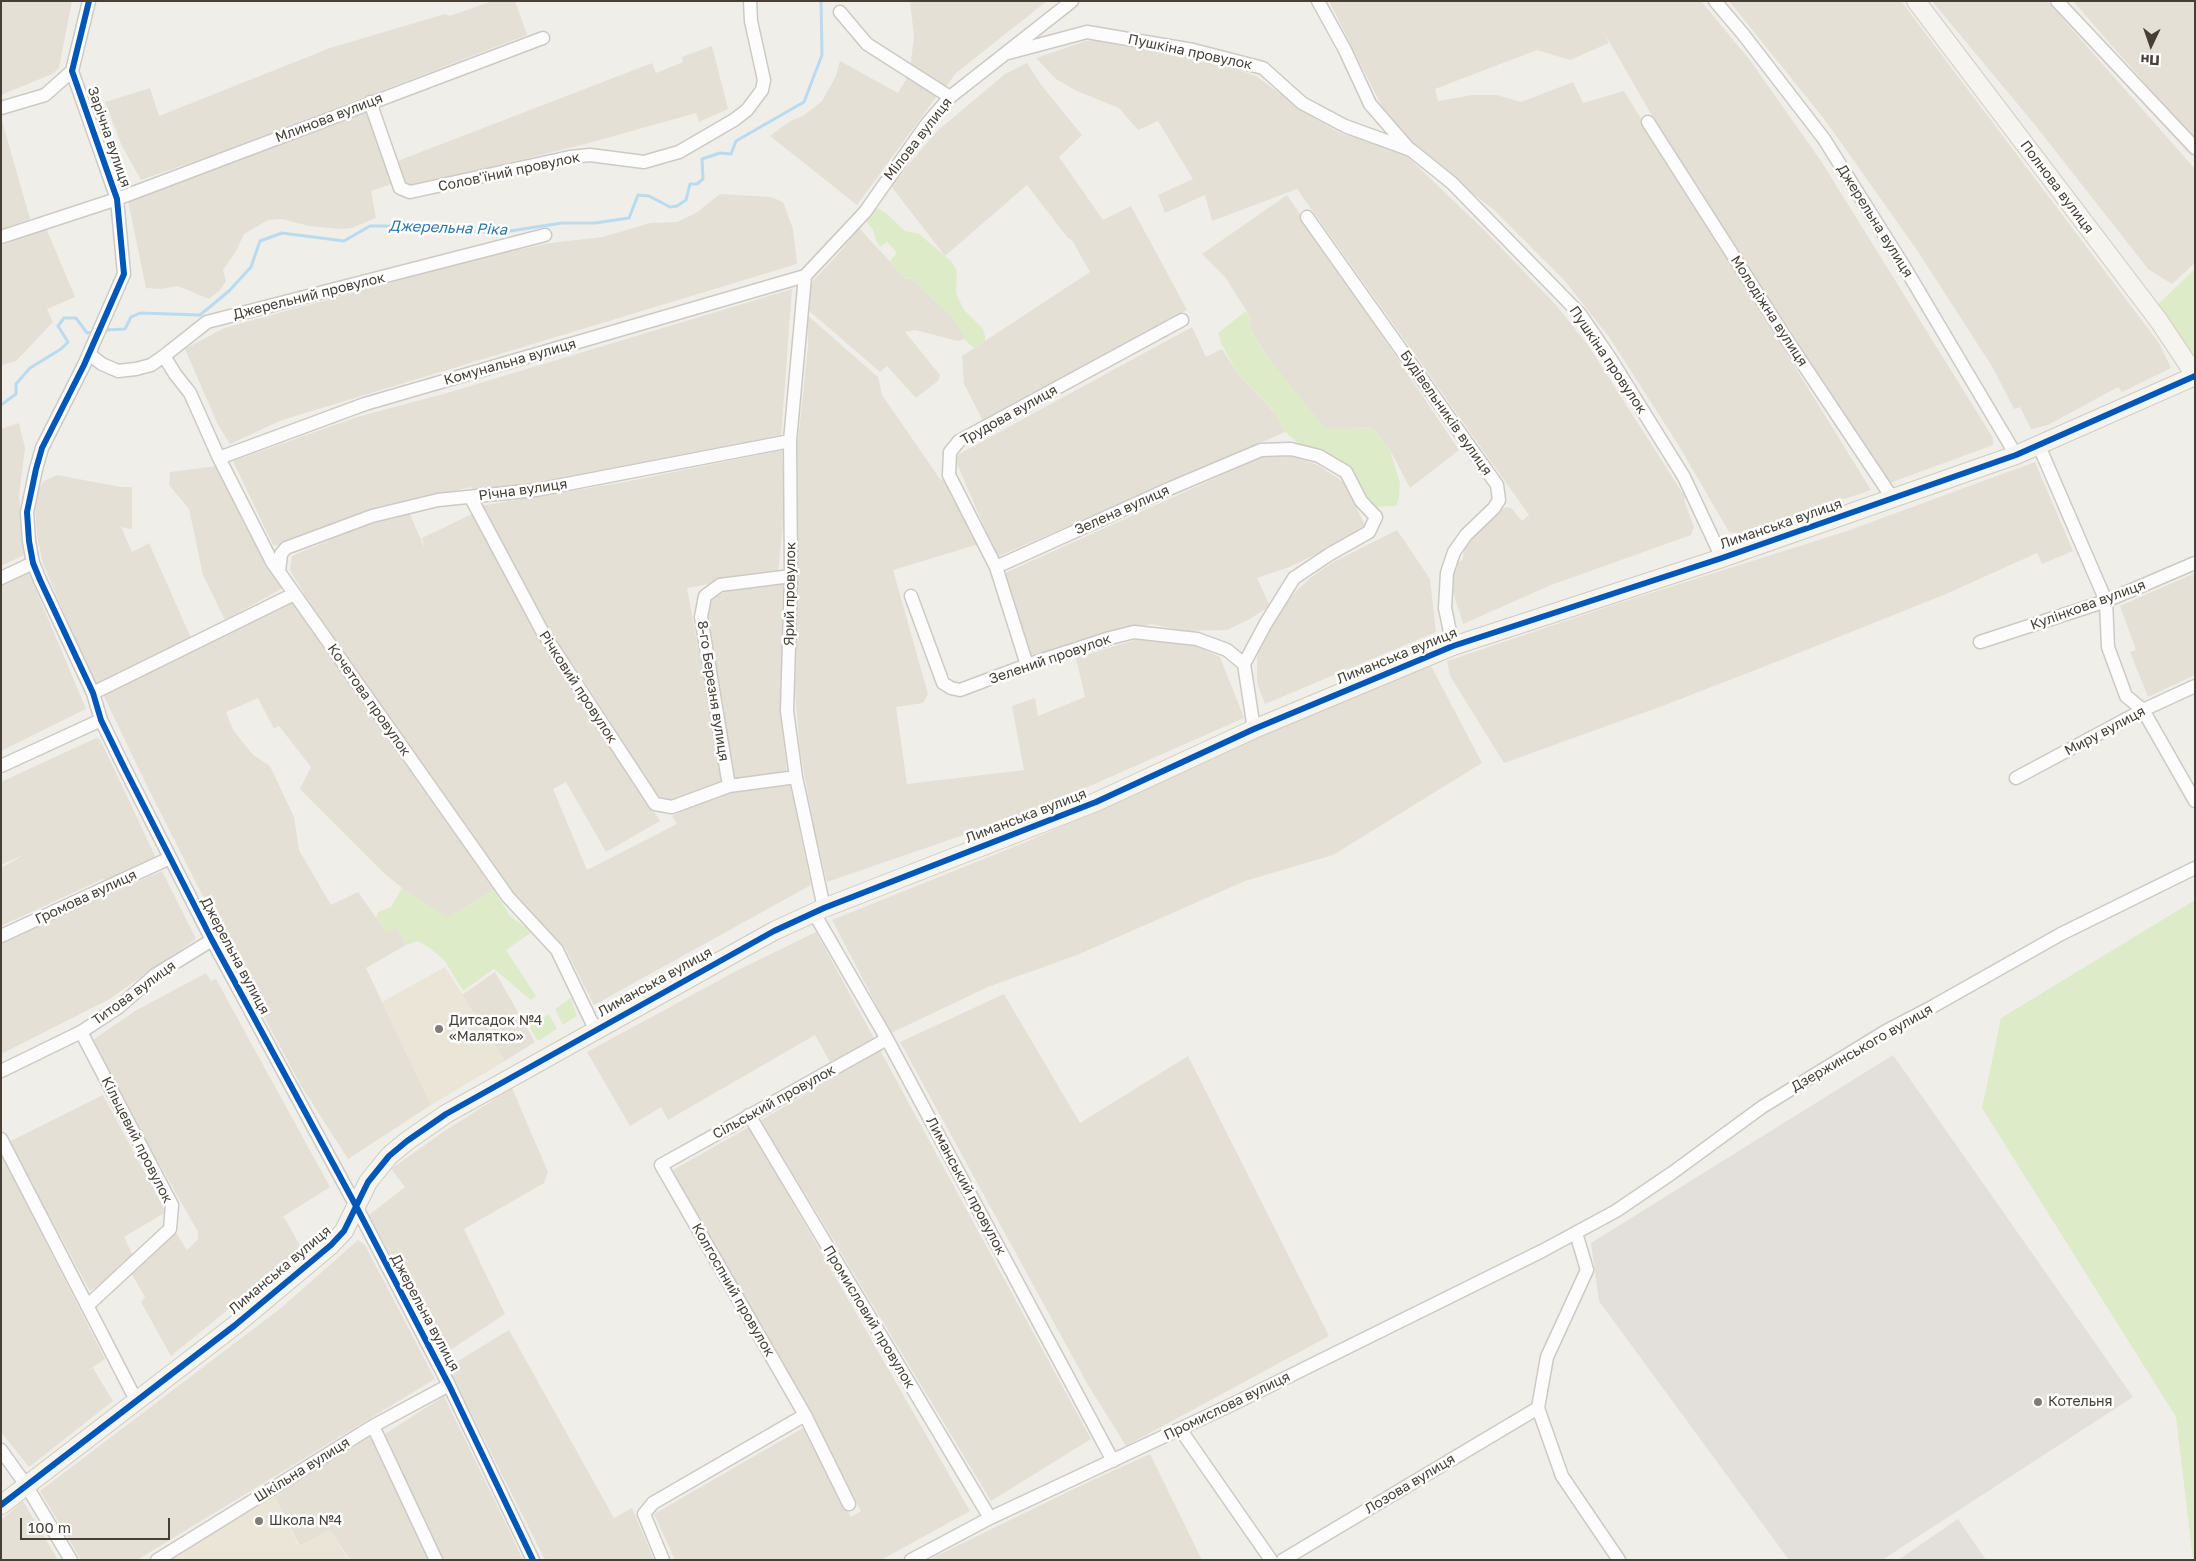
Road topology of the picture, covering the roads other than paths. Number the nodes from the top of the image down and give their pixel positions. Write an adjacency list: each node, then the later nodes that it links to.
1 (750, 1): 13 (street, Солов'їний провулок)
2 (1072, 1): 10 (street, Мілова вулиця)
3 (1318, 1): 17 (street, Пушкіна провулок)
4 (1715, 1): 29 (street, Джерельна вулиця)
5 (1916, 1): 26 (street, Полнова вулиця)
6 (2057, 1): 16 (street)
7 (90, 4): 11 (street)
8 (840, 12): 12 (street)
9 (543, 38): 13 (street, Млинова вулиця)
10 (1008, 53): 12 (street, Мілова вулиця); 17 (street, Пушкіна провулок)
11 (72, 71): 14 (street); 18 (street, Зарічна вулиця)
12 (950, 97): 22 (street, Мілова вулиця)
13 (370, 102): 18 (street, Млинова вулиця)
14 (1, 108)
15 (1648, 122): 32 (street, Молодіжна вулиця)
16 (2195, 148)
17 (1411, 150): 33 (street, Пушкіна провулок)
18 (117, 199): 21 (street, Млинова вулиця); 24 (street, Зарічна вулиця)
19 (1307, 218): 44 (street, Будівельників вулиця)
20 (545, 235): 25 (street, Джерельний провулок)
21 (1, 237)
22 (805, 276): 27 (street, Ярий провулок); 30 (street, Комунальна вулиця)
23 (1182, 320): 36 (street, Трудова вулиця)
24 (91, 350): 25 (street, Джерельний провулок); 34 (street, Джерельна вулиця)
25 (164, 356): 30 (street, Кочетова провулок)
26 (2195, 376): 28 (street, Лиманська вулиця)
27 (790, 441): 31 (street, Річна вулиця); 38 (street, Ярий провулок)
28 (2039, 446): 29 (street, Лиманська вулиця); 42 (street)
29 (2016, 455): 32 (street, Лиманська вулиця)
30 (219, 458): 37 (street, Кочетова провулок)
31 (470, 498): 37 (street, Річна вулиця); 55 (street, Річковий провулок)
32 (1893, 499): 33 (street, Лиманська вулиця)
33 (1722, 558): 44 (street, Лиманська вулиця)
34 (34, 563): 39 (street); 48 (street, Джерельна вулиця)
35 (2195, 564): 42 (street, Кулінкова вулиця)
36 (996, 567): 45 (street, Зелена вулиця); 46 (street)
37 (280, 572): 40 (street, Кочетова провулок)
38 (791, 576): 53 (street, Ярий провулок); 55 (street, 8-го Березня вулиця)
39 (1, 578)
40 (294, 594): 48 (street); 62 (street, Кочетова провулок)
41 (911, 596): 46 (street, Зелений провулок)
42 (2106, 601): 43 (street, Кулінкова вулиця); 49 (street)
43 (1980, 642)
44 (1453, 646): 51 (street, Лиманська вулиця)
45 (1244, 664): 46 (street, Зелений провулок); 51 (street)
46 (1027, 665)
47 (2195, 686): 49 (street, Миру вулиця)
48 (93, 693): 50 (street, Джерельна вулиця)
49 (2143, 710): 54 (street, Миру вулиця); 56 (street)
50 (101, 720): 52 (street); 57 (street, Джерельна вулиця)
51 (1254, 729): 59 (street, Лиманська вулиця)
52 (1, 766)
53 (796, 777): 55 (street, Річковий провулок); 59 (street, Ярий провулок)
54 (2016, 778)
55 (729, 786)
56 (2195, 801)
57 (170, 858): 60 (street, Громова вулиця); 61 (street, Джерельна вулиця)
58 (2195, 868): 70 (street, Дзержинського вулиця)
59 (819, 910): 62 (street, Лиманська вулиця); 64 (street, Лиманський провулок)
60 (1, 936)
61 (212, 940): 63 (street, Титова вулиця); 69 (street, Джерельна вулиця)
62 (595, 1029): 69 (street, Лиманська вулиця)
63 (81, 1032): 65 (street, Титова вулиця); 72 (street, Кільцевий провулок)
64 (887, 1039): 66 (street, Сільський провулок); 80 (street, Лиманський провулок)
65 (1, 1071)
66 (749, 1115): 68 (street, Сільський провулок); 84 (street, Промисловий провулок)
67 (1, 1139): 72 (street)
68 (661, 1165): 76 (street, Колгоспний провулок)
69 (356, 1206): 73 (street, Джерельна вулиця); 74 (street, Лиманська вулиця)
70 (1576, 1233): 71 (street, Дзержинського вулиця); 75 (street)
71 (1542, 1251): 78 (street, Промислова вулиця)
72 (86, 1306): 74 (street)
73 (449, 1385): 77 (street, Шкільна вулиця); 88 (street, Джерельна вулиця)
74 (136, 1400): 81 (street, Лиманська вулиця)
75 (1538, 1408): 92 (street, Лозова вулиця); 93 (street)
76 (805, 1414): 82 (street, Колгоспний провулок); 89 (street)
77 (373, 1426): 86 (street, Шкільна вулиця); 87 (street)
78 (1180, 1429): 80 (street, Промислова вулиця); 91 (street)
79 (1, 1450): 81 (street)
80 (1113, 1461): 84 (street, Промислова вулиця)
81 (26, 1485): 83 (street, Лиманська вулиця); 85 (street)
82 (849, 1504)
83 (1, 1505)
84 (990, 1518): 90 (street, Промислова вулиця)
85 (71, 1560)
86 (157, 1560)
87 (436, 1560)
88 (533, 1560)
89 (663, 1560)
90 (911, 1560)
91 (1271, 1560)
92 (1283, 1560)
93 (1618, 1560)

